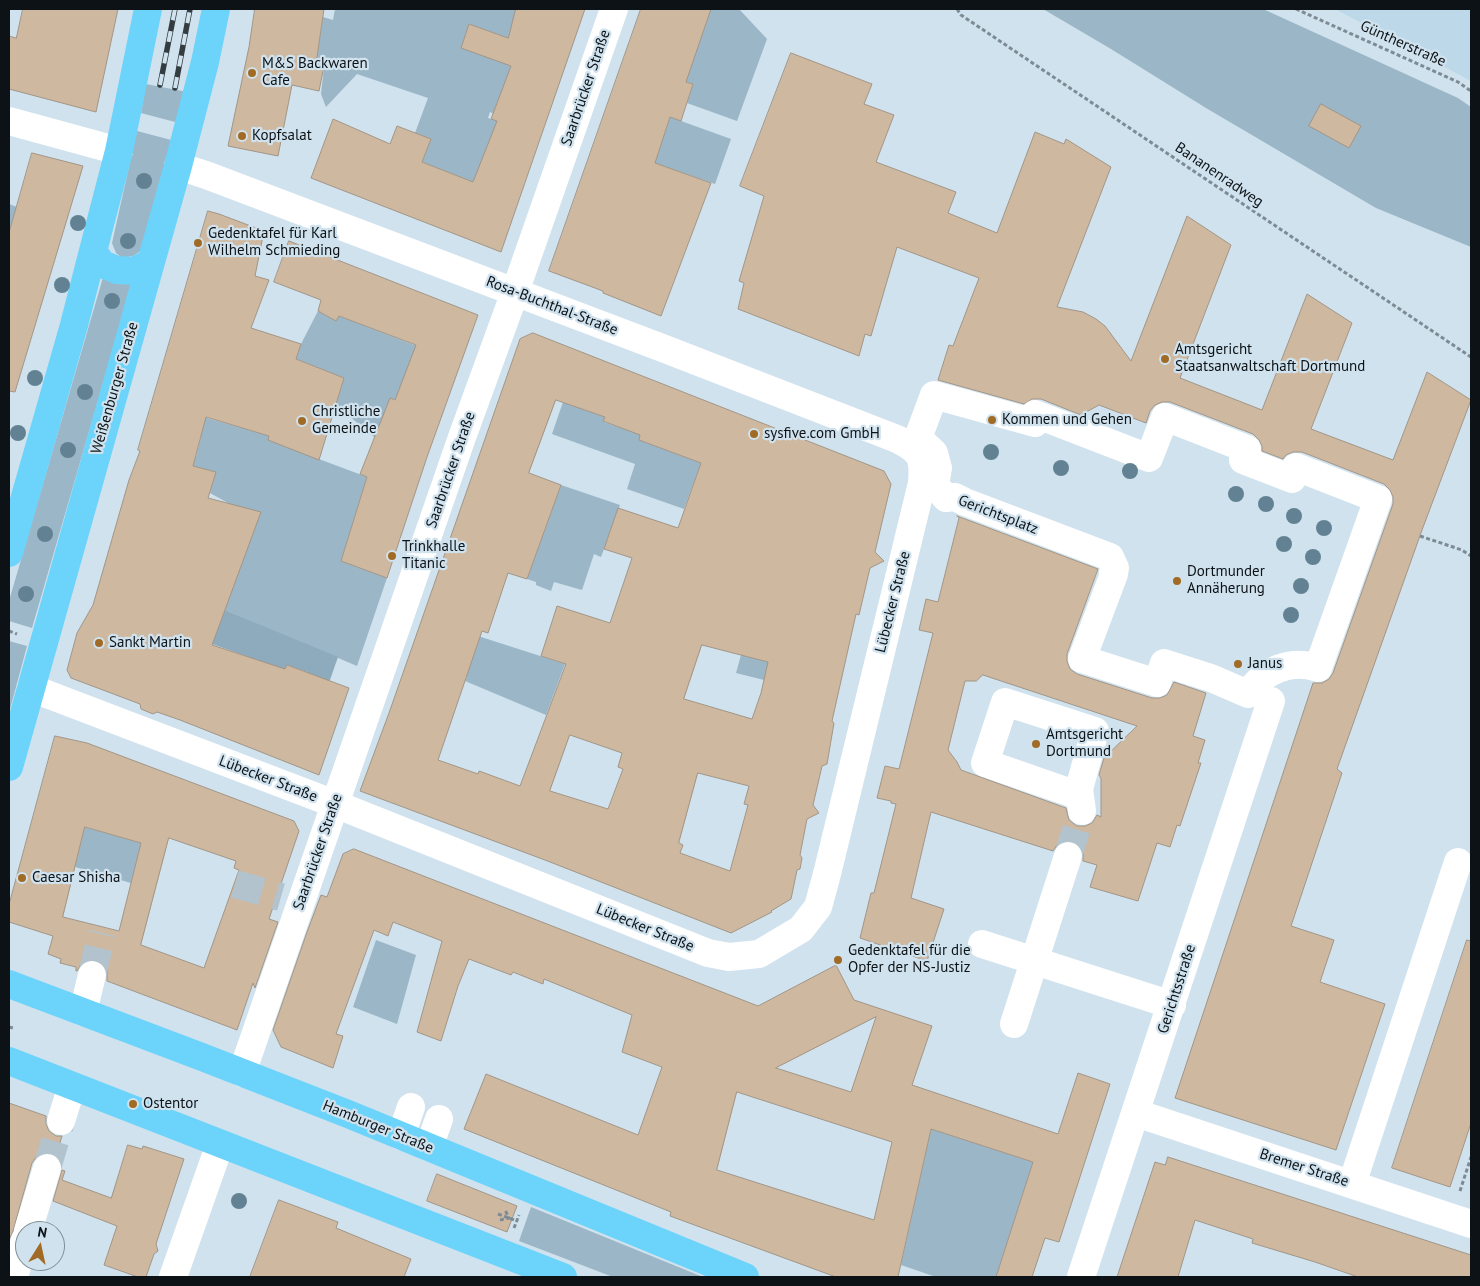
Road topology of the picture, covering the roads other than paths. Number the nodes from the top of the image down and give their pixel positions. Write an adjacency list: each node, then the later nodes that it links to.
1 (148, 9): 5 (main road)
2 (216, 9): 6 (main road, Weißenburger Straße)
3 (614, 9): 9 (street, Saarbrücker Straße)
4 (9, 121): 5 (street)
5 (118, 151): 7 (main road)
6 (178, 166): 8 (main road, Weißenburger Straße); 9 (street, Rosa-Buchthal-Straße)
7 (93, 251): 8 (main road); 11 (main road)
8 (150, 263): 13 (main road, Weißenburger Straße)
9 (515, 292): 10 (street, Rosa-Buchthal-Straße); 16 (street, Saarbrücker Straße)
10 (920, 457): 16 (street, Lübecker Straße)
11 (9, 553)
12 (1318, 668): 12 (street, Gerichtsplatz)
13 (31, 688): 15 (main road, Weißenburger Straße); 16 (street, Lübecker Straße)
14 (1271, 701): 23 (street, Gerichtsstraße)
15 (9, 767)
16 (335, 804): 27 (street, Saarbrücker Straße)
17 (1068, 856): 20 (street)
18 (1458, 862): 37 (street)
19 (982, 944): 20 (street)
20 (1034, 960): 23 (street); 25 (street)
21 (92, 975): 24 (street)
22 (9, 984): 24 (main road, Hamburger Straße)
23 (1172, 1005): 30 (street, Gerichtsstraße)
24 (83, 1012): 27 (main road, Hamburger Straße)
25 (1014, 1024)
26 (9, 1061): 28 (main road)
27 (242, 1073): 33 (main road, Hamburger Straße)
28 (72, 1086): 32 (street); 34 (main road)
29 (412, 1107): 33 (street)
30 (1136, 1113): 37 (street, Bremer Straße); 43 (street, Gerichtsstraße)
31 (439, 1119): 35 (street)
32 (61, 1122)
33 (401, 1136): 35 (main road, Hamburger Straße)
34 (220, 1144): 40 (street); 41 (main road)
35 (429, 1148): 42 (main road, Hamburger Straße)
36 (47, 1168): 39 (street)
37 (1352, 1184): 38 (street, Bremer Straße)
38 (1466, 1220)
39 (31, 1221)
40 (173, 1277)
41 (563, 1277)
42 (745, 1277)
43 (1081, 1277)

